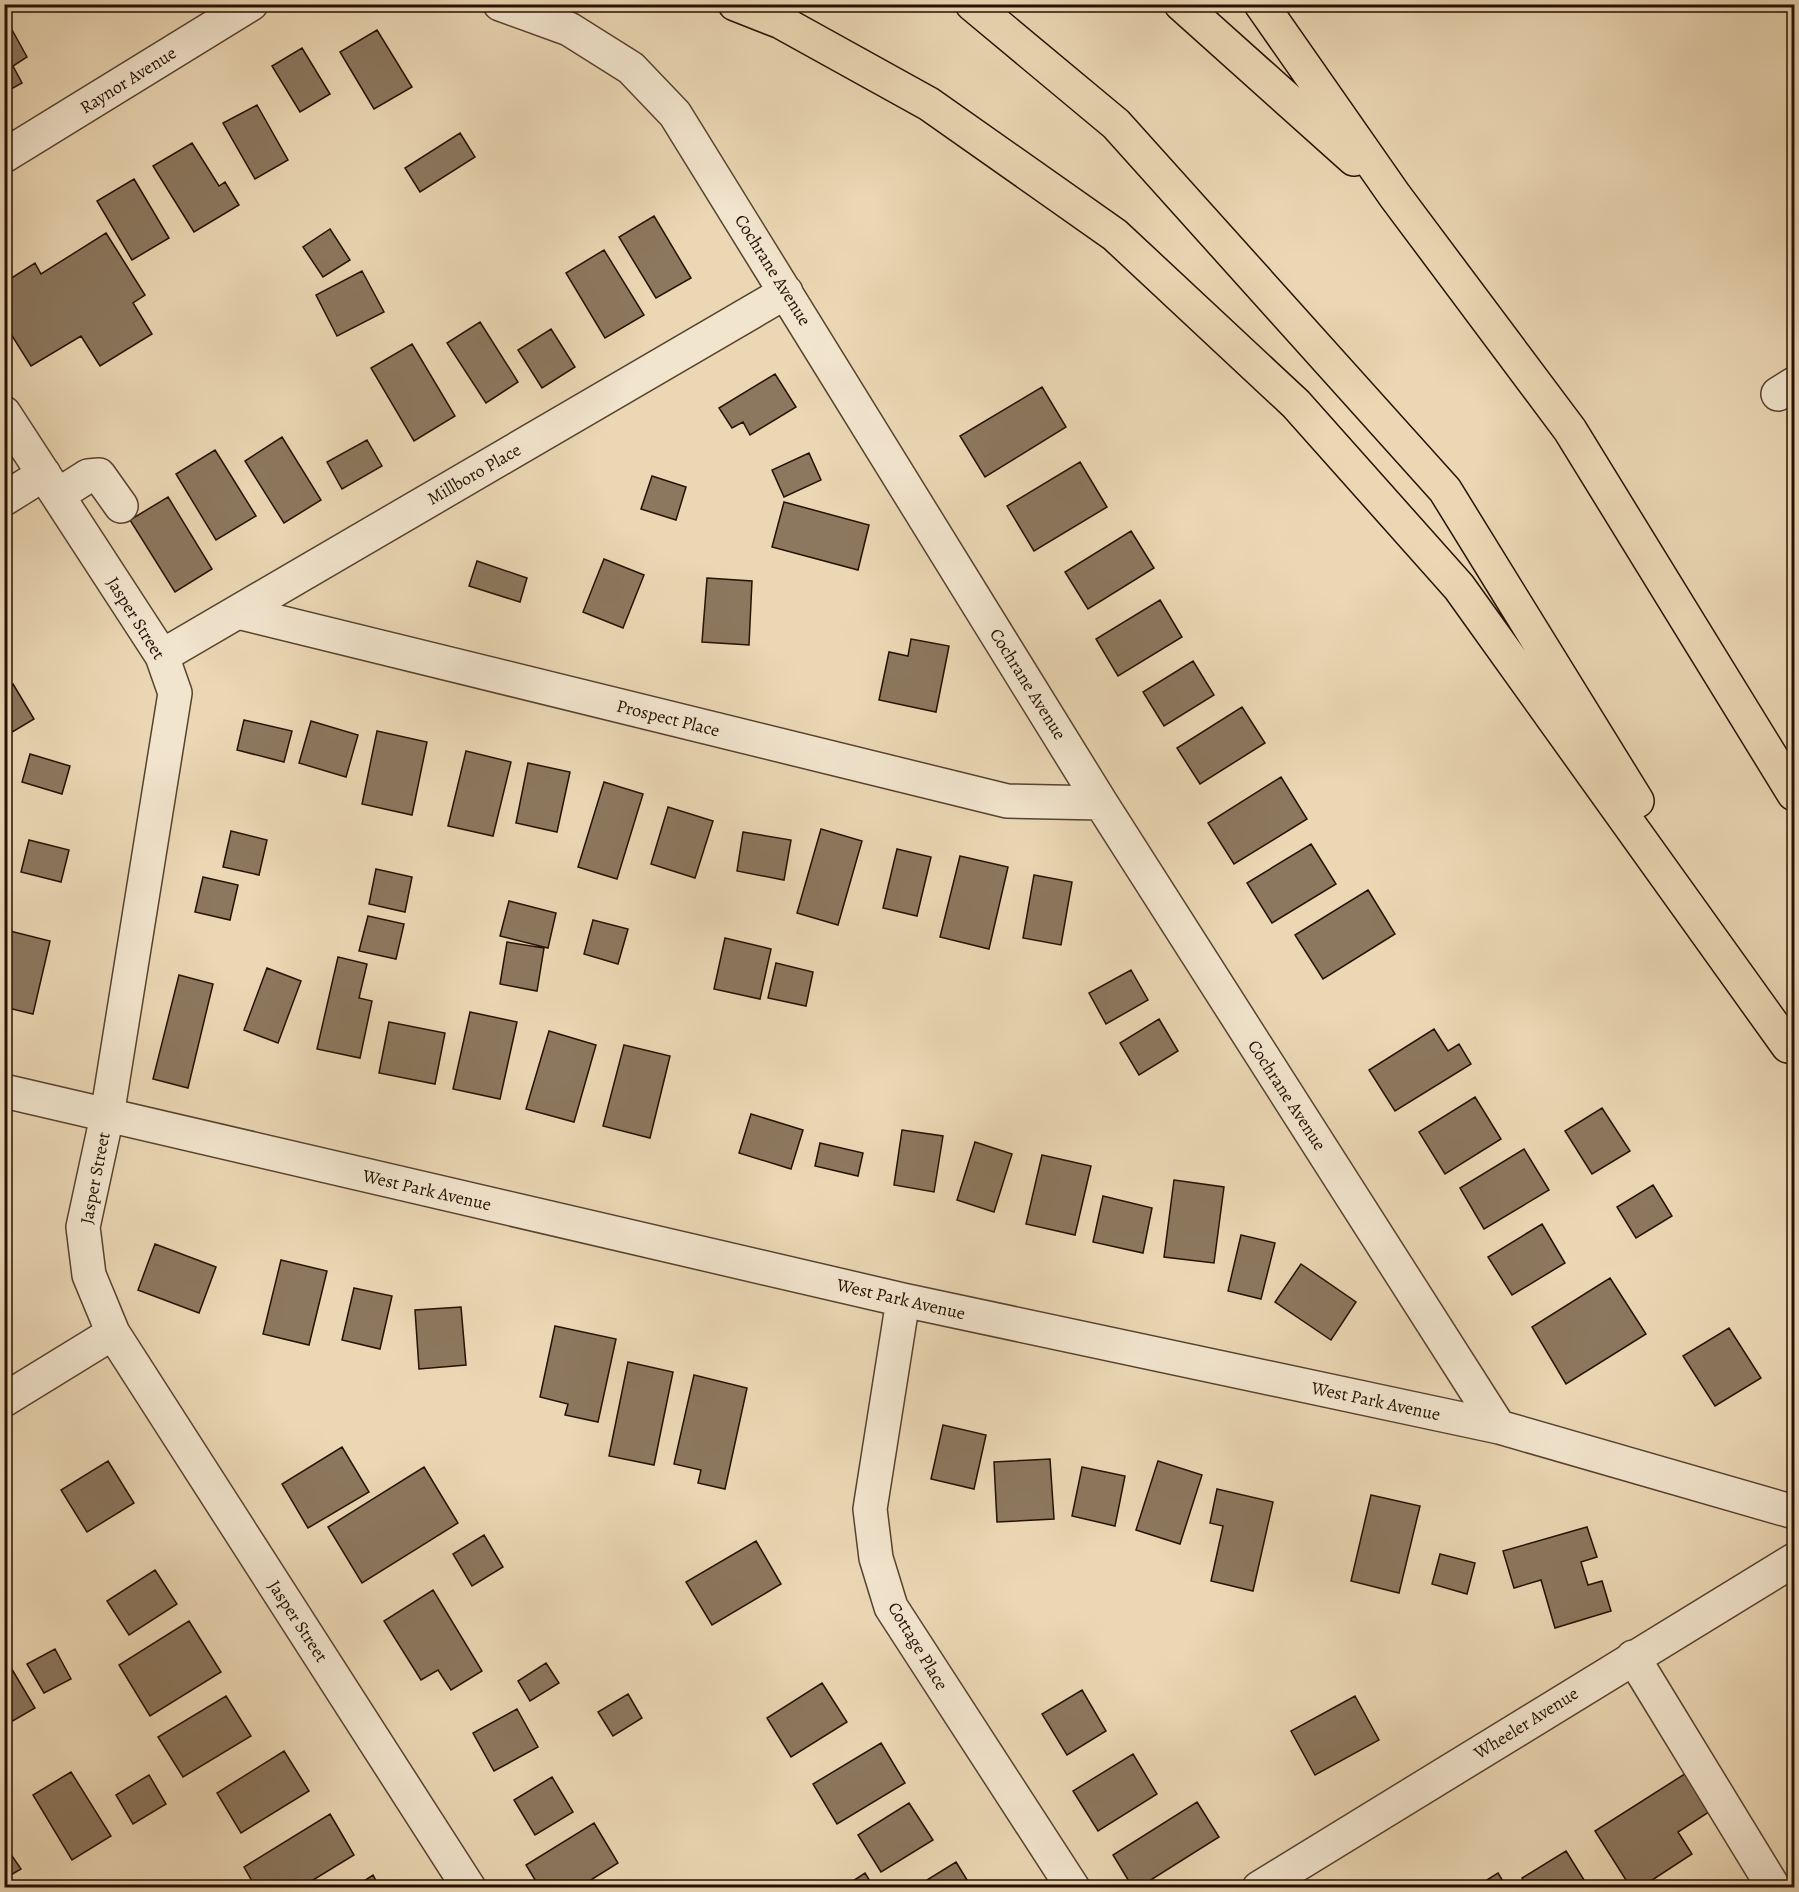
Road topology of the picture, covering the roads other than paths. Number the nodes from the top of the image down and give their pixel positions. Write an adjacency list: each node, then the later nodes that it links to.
1 (250, 4): 7 (street, Raynor Avenue)
2 (500, 4): 9 (street, Cochrane Avenue)
3 (735, 4): 18 (highway)
4 (972, 4): 18 (highway)
5 (1181, 4): 8 (highway)
6 (1261, 4): 8 (highway)
7 (4, 156)
8 (1395, 196): 16 (highway)
9 (786, 292): 14 (street, Millboro Place); 17 (street, Cochrane Avenue)
10 (4, 413): 11 (street, Jasper Street)
11 (51, 485): 12 (street); 13 (street); 15 (street, Jasper Street)
12 (4, 499)
13 (121, 506)
14 (238, 612): 15 (street, Millboro Place); 17 (street, Prospect Place)
15 (162, 656): 20 (street, Jasper Street)
16 (1794, 794)
17 (1101, 803): 24 (street, Cochrane Avenue)
18 (1791, 1051)
19 (4, 1091): 20 (street, West Park Avenue)
20 (107, 1116): 21 (street, West Park Avenue); 22 (street, Jasper Street)
21 (903, 1300): 24 (street, West Park Avenue); 29 (street, Cottage Place)
22 (113, 1333): 23 (street); 28 (street, Jasper Street)
23 (4, 1400)
24 (1499, 1427): 25 (street, West Park Avenue)
25 (1794, 1512)
26 (1794, 1560): 27 (street, Wheeler Avenue)
27 (1633, 1657): 30 (street, Wheeler Avenue); 31 (street)
28 (469, 1887)
29 (1073, 1887)
30 (1259, 1887)
31 (1773, 1887)

